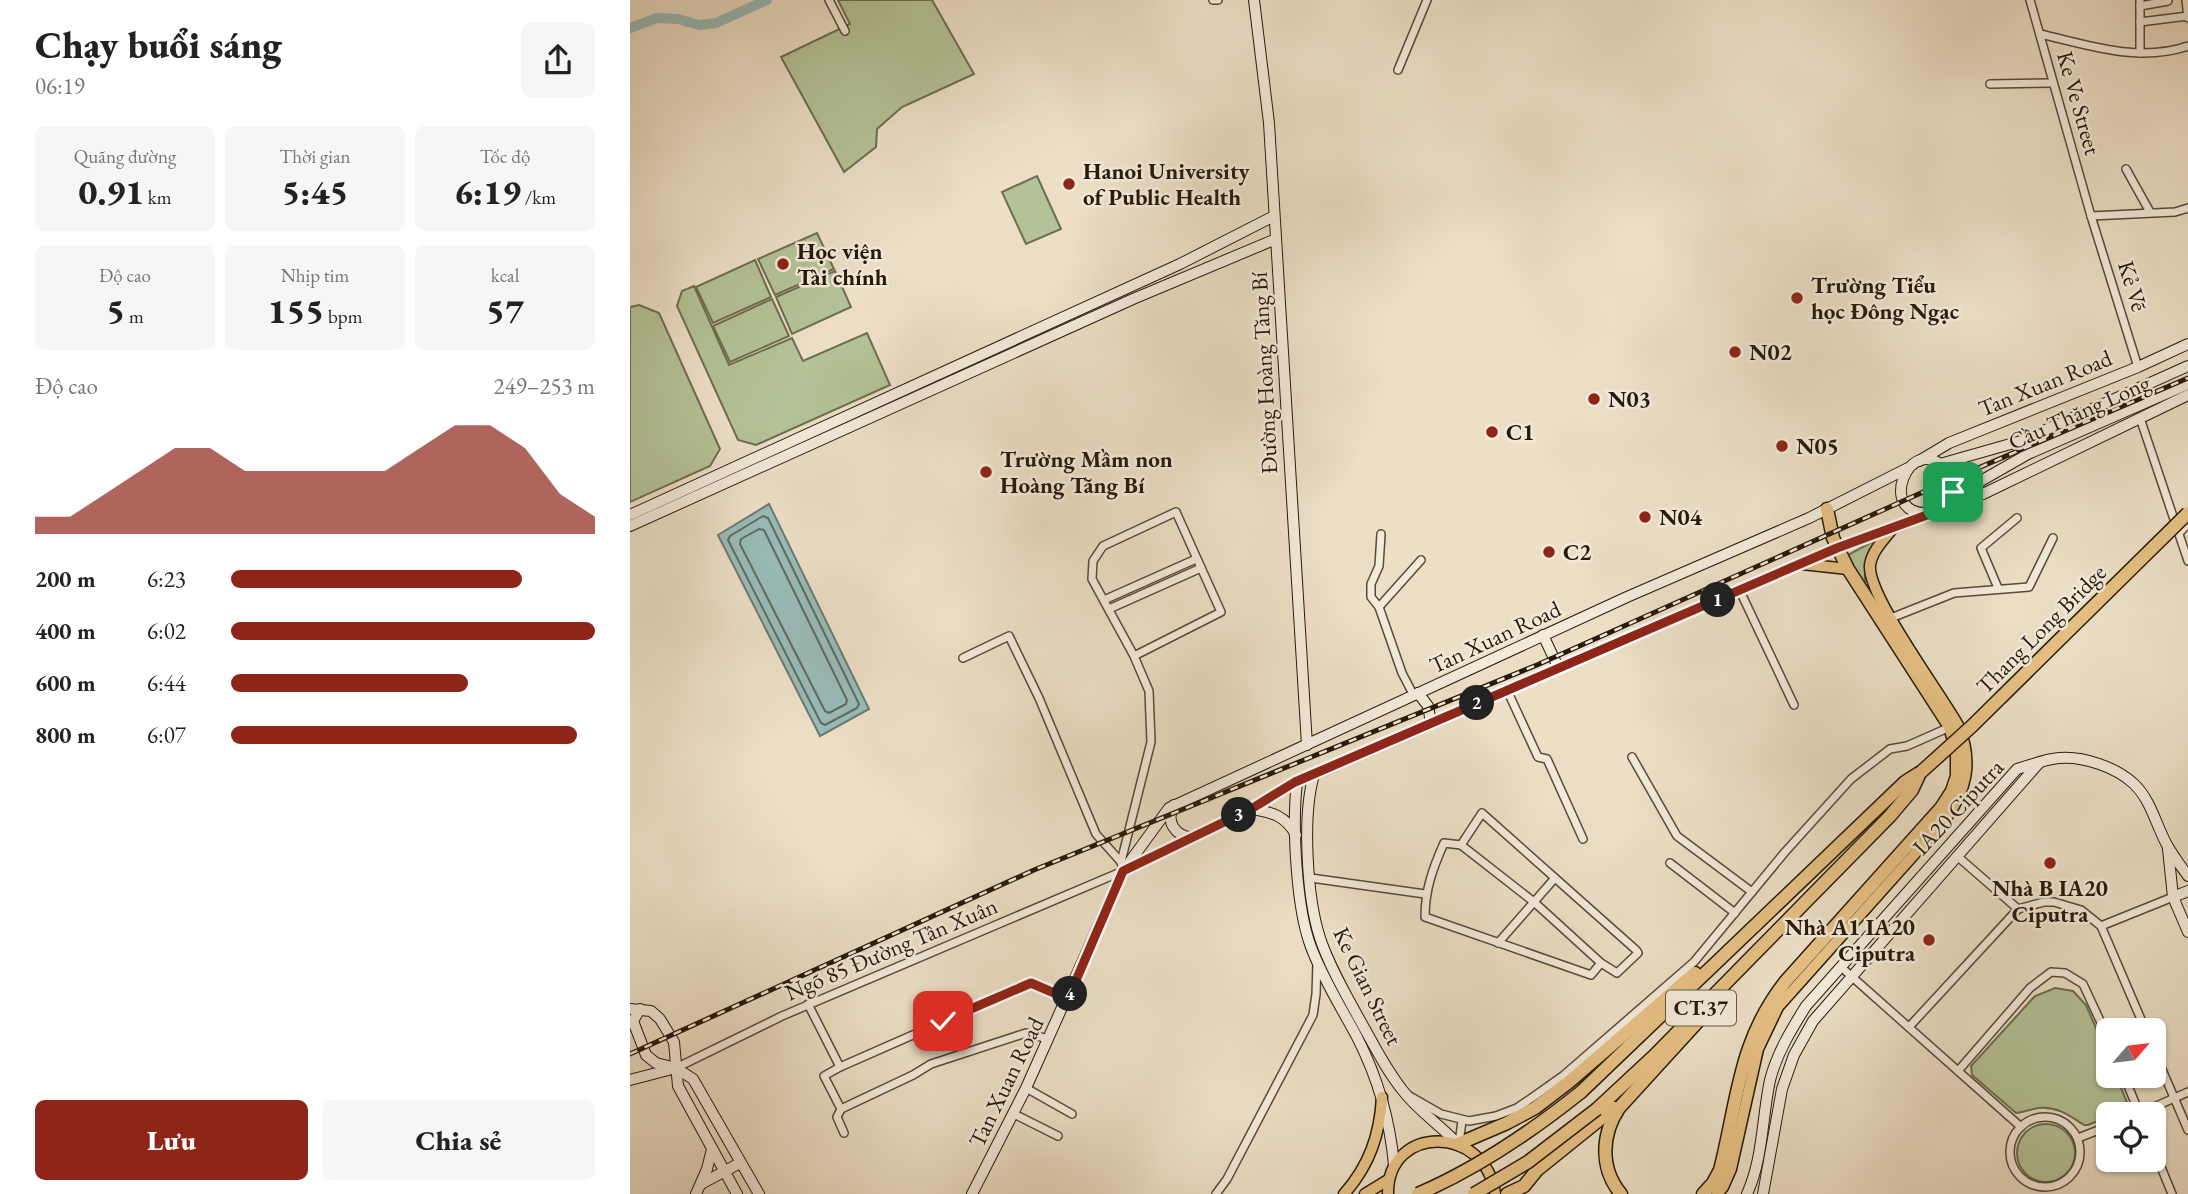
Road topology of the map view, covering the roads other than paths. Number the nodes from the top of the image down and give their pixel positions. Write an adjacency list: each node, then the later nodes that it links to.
1 (830, 0): 12 (street)
2 (1213, 0): 3 (street)
3 (1218, 0)
4 (1254, 0): 22 (main road, Đường Hoàng Tăng Bí)
5 (1427, 0): 16 (street)
6 (2030, 0): 13 (street, Ke Ve Street)
7 (2186, 0): 10 (street)
8 (2168, 1): 9 (street)
9 (2140, 3): 11 (street)
10 (2188, 17): 11 (street)
11 (2140, 22): 15 (street)
12 (845, 31)
13 (2040, 34): 15 (street); 17 (street, Ke Ve Street)
14 (2188, 46): 15 (street)
15 (2140, 54)
16 (1398, 70)
17 (2053, 83): 18 (street); 23 (street, Ke Ve Street)
18 (1990, 84)
19 (2126, 169): 21 (street)
20 (2188, 208): 21 (street)
21 (2150, 212): 23 (street)
22 (1275, 216): 24 (main road, Đường Hoàng Tăng Bí); 39 (main road)
23 (2091, 216): 27 (street, Kẻ Vẽ)
24 (1276, 239): 42 (main road); 69 (main road, Đường Hoàng Tăng Bí)
25 (2188, 344): 27 (main road, Tan Xuan Road)
26 (2188, 366): 32 (main road, Cầu Thăng Long)
27 (2138, 367): 31 (main road, Tan Xuan Road)
28 (2188, 384): 34 (main road, Cầu Thăng Long)
29 (2188, 395): 30 (main road)
30 (2140, 418): 36 (main road); 44 (street)
31 (1919, 461): 32 (main road); 33 (main road)
32 (1940, 464): 34 (main road)
33 (1908, 468): 35 (main road, Tan Xuan Road); 38 (main road)
34 (1951, 498): 36 (main road)
35 (1827, 509): 47 (highway); 60 (main road, Tan Xuan Road)
36 (1941, 509): 38 (main road)
37 (2188, 513): 72 (highway, Thang Long Bridge, bridge)
38 (1928, 514): 43 (main road)
39 (630, 515)
40 (2017, 518): 54 (street)
41 (2188, 524): 44 (street)
42 (630, 526)
43 (1893, 528): 47 (main road); 59 (main road)
44 (2179, 533): 50 (street)
45 (1381, 534): 57 (street)
46 (2053, 538): 54 (street)
47 (1837, 548): 51 (main road); 53 (highway)
48 (1196, 559): 52 (street); 56 (street); 56 (street)
49 (1421, 560): 57 (street)
50 (2188, 561)
51 (1802, 564): 53 (main road); 55 (main road)
52 (1201, 568): 58 (street); 61 (street)
53 (1848, 569): 68 (highway)
54 (1998, 588): 59 (street)
55 (1740, 591): 63 (main road); 66 (street)
56 (1104, 600): 58 (street)
57 (1378, 607): 65 (street)
58 (1109, 609): 61 (street)
59 (1891, 618): 157 (main road)
60 (1544, 635): 63 (main road); 65 (main road, Tan Xuan Road)
61 (1134, 656): 84 (street)
62 (963, 658): 84 (street)
63 (1558, 667): 64 (main road)
64 (1507, 690): 67 (main road); 79 (street)
65 (1416, 694): 67 (main road); 69 (main road, Tan Xuan Road)
66 (1794, 705)
67 (1431, 723): 73 (main road)
68 (1950, 727): 89 (street); 156 (highway)
69 (1307, 745): 75 (main road, Tan Xuan Road)
70 (1632, 757): 89 (street)
71 (2039, 762): 81 (main road); 82 (main road, IA20 Ciputra); 102 (main road, IA20 Ciputra)
72 (1920, 773): 93 (highway, Thang Long Bridge); 98 (highway, Thang Long Bridge)
73 (1314, 775): 74 (main road); 86 (main road, Ke Gian Street)
74 (1297, 782): 76 (main road); 77 (main road, Ke Gian Street)
75 (1174, 805): 78 (main road); 84 (main road, Tan Xuan Road)
76 (1251, 809): 77 (main road); 78 (main road)
77 (1297, 836): 100 (main road, Ke Gian Street)
78 (1193, 838): 84 (main road)
79 (1583, 839)
80 (1461, 845): 87 (street); 90 (street); 92 (street)
81 (2167, 845): 85 (main road); 91 (main road)
82 (1957, 856): 94 (street); 103 (main road, IA20 Ciputra)
83 (1670, 863): 95 (street)
84 (1122, 866): 106 (main road, Tan Xuan Road); 107 (street, Ngõ 85 Đường Tân Xuân)
85 (2188, 876)
86 (1311, 878): 90 (street); 104 (main road, Ke Gian Street)
87 (1555, 878): 92 (street); 101 (street)
88 (2188, 891): 91 (main road)
89 (1752, 892): 95 (street)
90 (1425, 894): 99 (street)
91 (2173, 897): 96 (street); 97 (main road)
92 (1534, 902): 99 (street); 101 (street)
93 (1803, 905): 119 (highway); 152 (highway, CT.37, bridge)
94 (2018, 909): 96 (street); 111 (street)
95 (1735, 913): 128 (street)
96 (2101, 926): 110 (street)
97 (2188, 932)
98 (1744, 933): 135 (highway); 151 (highway, CT.37, bridge)
99 (1498, 943): 101 (street)
100 (1317, 961): 105 (main road, Ke Gian Street); 147 (street)
101 (1601, 963)
102 (1841, 967): 103 (street); 158 (main road, IA20 Ciputra)
103 (1851, 976): 111 (street); 159 (main road, IA20 Ciputra)
104 (1339, 980): 105 (main road); 121 (main road, Ke Gian Street)
105 (1328, 986): 122 (main road, Ke Gian Street)
106 (1068, 999): 112 (main road, Tan Xuan Road); 113 (street)
107 (808, 1004): 113 (street); 114 (street, Ngõ 85 Đường Tân Xuân)
108 (635, 1009): 114 (main road); 114 (main road)
109 (2099, 1018): 115 (street)
110 (2140, 1018)
111 (1909, 1027): 115 (street)
112 (1048, 1039): 118 (main road, Tan Xuan Road); 125 (street)
113 (840, 1067): 125 (street)
114 (676, 1068): 117 (main road); 136 (main road); 137 (main road)
115 (1958, 1071): 129 (street)
116 (2166, 1079): 123 (street)
117 (630, 1080)
118 (1026, 1087): 126 (main road, Tan Xuan Road); 127 (street)
119 (1634, 1092): 154 (highway); 155 (highway)
120 (2188, 1092): 123 (street)
121 (1405, 1093): 128 (street); 135 (main road, Ke Gian Street)
122 (1382, 1097): 138 (main road, Ke Gian Street); 148 (main road)
123 (2174, 1098): 124 (street); 130 (street)
124 (2165, 1102)
125 (841, 1109): 132 (street)
126 (1014, 1114): 133 (street); 146 (main road, Tan Xuan Road)
127 (1072, 1114)
128 (1462, 1121): 135 (street)
129 (2021, 1127): 134 (street); 143 (street)
130 (2188, 1130)
131 (2096, 1131): 134 (street)
132 (844, 1133)
133 (1058, 1136)
134 (2078, 1138): 143 (street)
135 (1458, 1144): 138 (main road); 153 (main road)
136 (712, 1149): 139 (main road); 142 (main road)
137 (740, 1163): 139 (main road); 145 (main road)
138 (1394, 1165): 141 (main road)
139 (725, 1171): 142 (main road); 144 (main road)
140 (2163, 1172): 160 (street)
141 (1388, 1180): 149 (main road); 150 (main road)
142 (699, 1189)
143 (2034, 1190)
144 (737, 1194)
145 (759, 1194)
146 (972, 1194)
147 (1216, 1194)
148 (1344, 1194)
149 (1365, 1194)
150 (1388, 1194)
151 (1418, 1194)
152 (1474, 1194)
153 (1495, 1194)
154 (1507, 1194)
155 (1621, 1194)
156 (1703, 1194)
157 (1717, 1194)
158 (1748, 1194)
159 (1763, 1194)
160 (2172, 1194)

